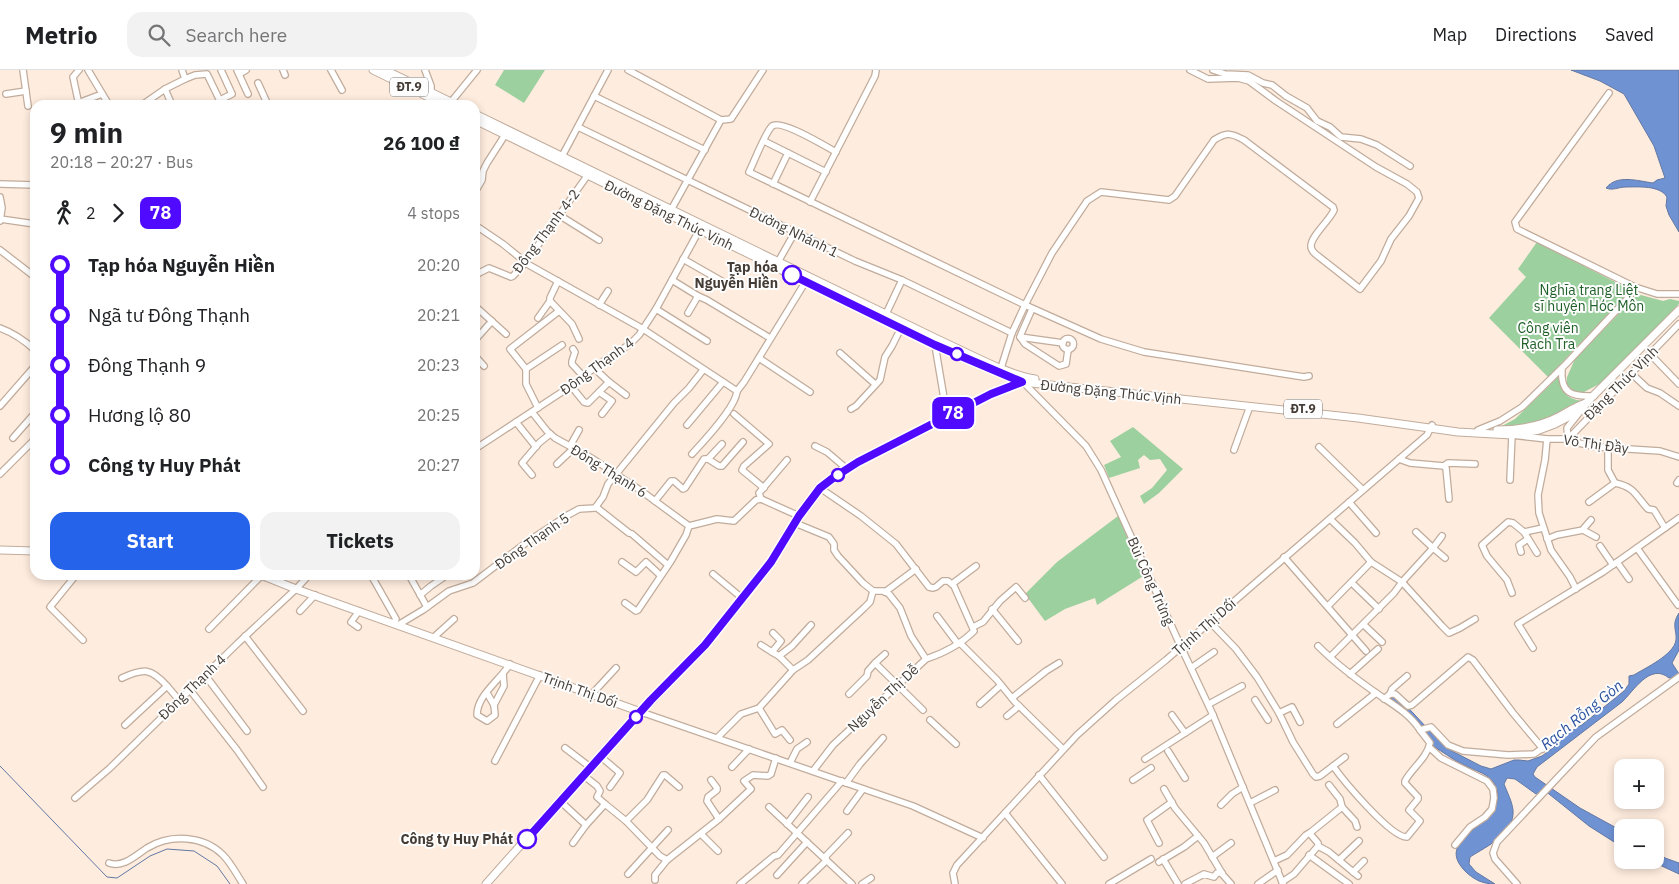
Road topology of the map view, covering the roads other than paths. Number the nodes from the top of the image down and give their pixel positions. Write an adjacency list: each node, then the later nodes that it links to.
1 (23, 70): 24 (street)
2 (79, 70): 31 (street)
3 (88, 70): 28 (street)
4 (182, 70): 20 (street)
5 (221, 70): 37 (street)
6 (246, 70): 18 (street)
7 (331, 70): 23 (street)
8 (374, 70): 39 (main road, ĐT.9)
9 (385, 70): 25 (main road, ĐT.9)
10 (425, 70): 25 (street)
11 (477, 70): 41 (street)
12 (608, 70): 30 (street)
13 (628, 70): 44 (street)
14 (763, 70): 44 (street)
15 (876, 70): 50 (street)
16 (1190, 70): 88 (street)
17 (1213, 70): 53 (street)
18 (238, 72): 29 (street)
19 (194, 73): 20 (street); 36 (street)
20 (185, 79): 22 (street)
21 (258, 83): 38 (street)
22 (165, 89): 34 (street); 35 (street)
23 (342, 90)
24 (26, 92): 27 (street); 42 (street)
25 (431, 92): 40 (main road, ĐT.9)
26 (1609, 93): 82 (street)
27 (6, 94)
28 (102, 94): 32 (street); 33 (street)
29 (248, 94)
30 (594, 96): 46 (street); 49 (street)
31 (77, 100)
32 (88, 100)
33 (106, 100)
34 (149, 100)
35 (170, 100)
36 (220, 100)
37 (224, 100)
38 (266, 100)
39 (439, 100)
40 (441, 100)
41 (448, 100)
42 (28, 106)
43 (480, 117): 52 (main road, Đường Đặng Thúc Vịnh / ĐT.9)
44 (721, 120): 49 (street)
45 (480, 122): 47 (main road, Đường Đặng Thúc Vịnh / ĐT.9)
46 (578, 127): 52 (street); 56 (street, Đường Nhánh 1)
47 (506, 135): 52 (main road, Đường Đặng Thúc Vịnh / ĐT.9); 57 (street)
48 (764, 141): 50 (street); 51 (street); 59 (street)
49 (705, 150): 56 (street)
50 (836, 152): 54 (street)
51 (788, 153): 54 (street); 59 (street)
52 (561, 159): 55 (main road, Đường Đặng Thúc Vịnh / ĐT.9); 63 (main road, Đường Đặng Thúc Vịnh / ĐT.9)
53 (1410, 166)
54 (826, 172): 62 (street)
55 (587, 176): 64 (street, Đông Thạnh 4-2); 68 (main road, Đường Đặng Thúc Vịnh / ĐT.9)
56 (688, 180): 63 (street); 69 (street, Đường Nhánh 1)
57 (480, 183)
58 (0, 184): 60 (street)
59 (773, 184): 62 (street)
60 (30, 185)
61 (0, 197): 65 (street)
62 (810, 202): 88 (street)
63 (672, 210): 68 (main road, Đường Đặng Thúc Vịnh / ĐT.9)
64 (559, 216): 70 (street); 73 (street, Đông Thạnh 4-2)
65 (0, 220): 66 (street)
66 (30, 223)
67 (480, 228): 73 (street)
68 (701, 228): 72 (street, Đông Thạnh 4); 74 (main road, Đường Đặng Thúc Vịnh / ĐT.9); 79 (main road, Đường Đặng Thúc Vịnh / ĐT.9)
69 (795, 232): 74 (street); 78 (street, Đường Nhánh 1)
70 (599, 240)
71 (0, 250): 75 (street)
72 (683, 259): 77 (street, Đông Thạnh 4); 81 (street)
73 (526, 262): 76 (street, Đông Thạnh 4-2); 80 (street)
74 (778, 262): 95 (main road, Đường Đặng Thúc Vịnh / ĐT.9)
75 (30, 273)
76 (480, 273)
77 (672, 280): 85 (street); 89 (street, Đông Thạnh 4)
78 (902, 280): 95 (street); 103 (street, Đường Nhánh 1)
79 (806, 281): 101 (main road, Đường Đặng Thúc Vịnh / ĐT.9); 107 (street)
80 (558, 282): 86 (street); 87 (street)
81 (725, 283)
82 (1635, 288): 84 (street); 122 (street)
83 (608, 292): 87 (street)
84 (1679, 294)
85 (698, 296): 94 (street); 107 (street)
86 (550, 301): 93 (street); 96 (street)
87 (599, 305): 102 (street)
88 (1025, 305): 90 (street); 103 (street)
89 (656, 309): 102 (street, Đông Thạnh 4); 110 (street)
90 (1032, 309): 99 (street); 106 (street)
91 (480, 310): 97 (street)
92 (1679, 310): 141 (main road, Đường Đặng Thúc Vịnh / ĐT.9)
93 (559, 311): 108 (street); 125 (street)
94 (688, 313)
95 (886, 314): 124 (main road, Đường Đặng Thúc Vịnh / ĐT.9)
96 (538, 318)
97 (492, 321): 104 (street); 105 (street)
98 (1679, 324): 118 (street, Đặng Thúc Vịnh)
99 (1072, 326): 109 (street); 130 (street)
100 (0, 328): 112 (street)
101 (901, 328): 114 (main road, Đường Đặng Thúc Vịnh / ĐT.9); 134 (street)
102 (643, 329): 123 (street, Đông Thạnh 4); 126 (street)
103 (1012, 333): 124 (street)
104 (480, 334)
105 (506, 334)
106 (1020, 337): 111 (street); 116 (street)
107 (770, 338): 119 (street)
108 (580, 339)
109 (1070, 339): 111 (street); 116 (street)
110 (707, 341)
111 (1063, 343): 116 (street)
112 (30, 345)
113 (562, 345): 125 (street)
114 (935, 345): 131 (main road, Đường Đặng Thúc Vịnh / ĐT.9); 151 (street)
115 (573, 348): 129 (street)
116 (1068, 350)
117 (840, 353): 134 (street)
118 (1650, 354): 128 (street, Đặng Thúc Vịnh); 135 (street)
119 (759, 358): 137 (street); 139 (street)
120 (480, 362): 121 (street)
121 (484, 366)
122 (1562, 367): 141 (street); 157 (street)
123 (594, 368): 129 (street, Đông Thạnh 4); 132 (street)
124 (1001, 368): 131 (main road, Đường Đặng Thúc Vịnh / ĐT.9)
125 (526, 369): 146 (street)
126 (703, 370): 133 (street); 184 (street)
127 (30, 372): 142 (street)
128 (1631, 373): 144 (street); 162 (street, Đặng Thúc Vịnh)
129 (583, 376): 136 (street, Đông Thạnh 4)
130 (1310, 376)
131 (1024, 379): 143 (main road, Đường Đặng Thúc Vịnh / ĐT.9); 151 (main road); 155 (main road, Đường Đặng Thúc Vịnh / ĐT.9); 278 (street, Bùi Công Trừng)
132 (609, 382): 138 (street); 140 (street)
133 (723, 382): 137 (street); 154 (street)
134 (875, 384): 147 (street)
135 (1679, 384)
136 (572, 386): 138 (street); 146 (street, Đông Thạnh 4)
137 (737, 391): 173 (street)
138 (599, 392): 149 (street)
139 (810, 392)
140 (626, 395)
141 (1594, 396): 145 (main road, Đường Đặng Thúc Vịnh / ĐT.9)
142 (0, 406)
143 (1250, 406): 155 (main road, Đường Đặng Thúc Vịnh / ĐT.9); 172 (street)
144 (1679, 406)
145 (1584, 407): 157 (main road, Đường Đặng Thúc Vịnh / ĐT.9); 159 (main road, Đường Đặng Thúc Vịnh / ĐT.9); 162 (street, Đặng Thúc Vịnh)
146 (538, 408): 148 (street, Đông Thạnh 4)
147 (851, 409)
148 (532, 412): 153 (street, Đông Thạnh 4); 158 (street, Đông Thạnh 6)
149 (602, 414)
150 (734, 414): 187 (street)
151 (947, 416): 181 (main road)
152 (30, 418): 160 (street)
153 (516, 422): 166 (street, Đông Thạnh 4); 168 (street)
154 (687, 425)
155 (1431, 427): 157 (main road, Đường Đặng Thúc Vịnh / ĐT.9); 159 (main road, Đường Đặng Thúc Vịnh / ĐT.9); 176 (street, Trịnh Thị Dối)
156 (579, 430): 169 (street)
157 (1478, 430)
158 (550, 434): 168 (street); 169 (street, Đông Thạnh 6)
159 (1512, 435): 161 (street, Võ Thị Đầy); 185 (street)
160 (12, 438)
161 (1547, 439): 162 (street, Võ Thị Đầy); 201 (street)
162 (1568, 439): 171 (street, Võ Thị Đầy)
163 (743, 442): 175 (street)
164 (30, 443): 182 (street)
165 (722, 444): 175 (street)
166 (480, 446)
167 (815, 446): 181 (street)
168 (536, 447): 183 (street)
169 (572, 447): 178 (street); 184 (street, Đông Thạnh 6)
170 (1319, 447): 189 (street)
171 (1608, 447): 174 (street, Võ Thị Đầy); 186 (street)
172 (1234, 450)
173 (692, 454)
174 (1679, 457)
175 (708, 459): 192 (street)
176 (1399, 459): 180 (street); 189 (street, Trịnh Thị Dối)
177 (786, 460): 187 (street)
178 (557, 464)
179 (1475, 464): 180 (street)
180 (1444, 466): 190 (street)
181 (847, 469): 188 (main road)
182 (0, 474)
183 (532, 475)
184 (616, 475): 192 (street, Đông Thạnh 6); 195 (street)
185 (1510, 480)
186 (1615, 483): 194 (street); 202 (street)
187 (764, 488): 191 (street)
188 (820, 488): 197 (main road); 225 (street)
189 (1363, 490): 193 (street, Trịnh Thị Dối)
190 (1450, 498)
191 (761, 499): 197 (street); 200 (street)
192 (655, 501): 200 (street, Đông Thạnh 6)
193 (1349, 502): 198 (street, Trịnh Thị Dối); 206 (street)
194 (1588, 502)
195 (596, 507): 223 (street); 228 (street, Đông Thạnh 5)
196 (1679, 518): 202 (street)
197 (797, 519): 243 (street); 248 (main road)
198 (1330, 519): 218 (street, Trịnh Thị Dối); 221 (street)
199 (1591, 520): 203 (street)
200 (689, 526): 223 (street)
201 (1543, 528): 205 (street); 210 (street)
202 (1665, 528): 213 (street)
203 (1583, 530): 208 (street); 210 (street)
204 (1416, 532): 212 (street)
205 (1524, 532): 209 (street); 245 (street)
206 (1376, 533)
207 (1442, 536): 212 (street)
208 (1596, 537)
209 (1528, 539): 216 (street); 217 (street)
210 (1547, 539): 242 (street)
211 (1600, 546): 222 (street)
212 (1433, 548): 219 (street); 238 (street)
213 (1637, 548): 222 (street); 251 (street)
214 (0, 550): 215 (main road)
215 (30, 551)
216 (1521, 552)
217 (1537, 553)
218 (1284, 557): 252 (street); 261 (street, Trịnh Thị Dối)
219 (1445, 558)
220 (622, 562): 227 (street)
221 (1371, 562): 238 (street); 252 (street)
222 (1615, 563): 229 (street); 242 (street)
223 (668, 565): 227 (street)
224 (976, 566): 239 (street)
225 (916, 569): 239 (street); 244 (street)
226 (713, 574): 248 (street)
227 (660, 575): 250 (street)
228 (480, 578)
229 (1629, 579)
230 (72, 580): 272 (street)
231 (257, 580): 267 (street)
232 (274, 580): 241 (main road, Trịnh Thị Dối)
233 (304, 580): 241 (street, Đông Thạnh 4)
234 (374, 580): 262 (street)
235 (412, 580): 247 (street)
236 (440, 580): 247 (street)
237 (477, 580): 253 (street, Đông Thạnh 5)
238 (1402, 582): 255 (street); 260 (street)
239 (952, 584): 266 (street)
240 (1354, 585): 255 (street)
241 (296, 589): 246 (main road, Trịnh Thị Dối); 270 (street, Đông Thạnh 4)
242 (1576, 590): 279 (street)
243 (874, 591): 244 (street); 293 (street)
244 (885, 592): 287 (street)
245 (1512, 593)
246 (314, 595): 256 (street); 257 (main road, Trịnh Thị Dối)
247 (420, 595): 253 (street)
248 (742, 598): 322 (main road)
249 (1025, 598): 254 (street, Nguyễn Thị Dễ)
250 (625, 603)
251 (1678, 605)
252 (1328, 606): 269 (street)
253 (427, 607): 262 (street, Đông Thạnh 5)
254 (992, 609): 266 (street, Nguyễn Thị Dễ); 273 (street)
255 (1379, 609): 263 (street)
256 (300, 611)
257 (359, 611): 262 (main road, Trịnh Thị Dối); 265 (street)
258 (936, 616): 275 (street)
259 (454, 619): 271 (street)
260 (1474, 619)
261 (1210, 622): 278 (street, Trịnh Thị Dối); 323 (street)
262 (396, 624): 271 (main road, Trịnh Thị Dối)
263 (1364, 625): 269 (street); 274 (street)
264 (811, 626): 285 (street)
265 (358, 627)
266 (973, 628): 275 (street, Nguyễn Thị Dễ)
267 (209, 629)
268 (773, 633): 282 (street)
269 (1353, 634): 281 (street); 286 (street)
270 (245, 636): 296 (street, Đông Thạnh 4); 321 (street)
271 (434, 637): 290 (main road, Trịnh Thị Dối)
272 (83, 640)
273 (1018, 641)
274 (1382, 642)
275 (959, 643): 287 (street, Nguyễn Thị Dễ); 302 (street)
276 (761, 646): 282 (street)
277 (1318, 646): 286 (street)
278 (1181, 647): 292 (street, Bùi Công Trừng); 345 (street, Trịnh Thị Dối)
279 (1533, 648)
280 (1378, 649): 295 (street)
281 (1366, 651)
282 (772, 652): 285 (street)
283 (1214, 652): 292 (street)
284 (885, 654): 288 (street)
285 (779, 656): 293 (street)
286 (1330, 657): 295 (street)
287 (926, 660): 301 (street, Nguyễn Thị Dễ)
288 (875, 663): 301 (street); 309 (street)
289 (1059, 663): 311 (street)
290 (510, 664): 294 (street); 297 (main road, Trịnh Thị Dối)
291 (616, 668): 308 (street)
292 (1191, 668): 316 (street, Bùi Công Trừng)
293 (793, 670): 319 (street)
294 (504, 674): 306 (street); 317 (street)
295 (1350, 674): 307 (street)
296 (205, 675): 305 (street, Đông Thạnh 4); 333 (street)
297 (540, 675): 308 (main road, Trịnh Thị Dối); 351 (street)
298 (1407, 676): 310 (street)
299 (122, 678): 303 (street)
300 (1678, 680): 435 (street)
301 (898, 685): 320 (street); 357 (street, Nguyễn Thị Dễ)
302 (1001, 685): 311 (street); 315 (street)
303 (167, 686): 313 (street); 331 (street)
304 (1242, 686): 316 (street)
305 (190, 690): 313 (street, Đông Thạnh 4); 368 (street)
306 (487, 693): 317 (street); 317 (street)
307 (1376, 693): 312 (street); 330 (street)
308 (592, 694): 322 (main road, Trịnh Thị Dối)
309 (849, 694)
310 (1390, 694): 312 (street); 344 (street)
311 (1012, 698): 318 (street)
312 (1384, 699): 332 (street)
313 (179, 700): 373 (street, Đông Thạnh 4)
314 (1255, 700): 328 (street)
315 (980, 704)
316 (1208, 704): 324 (street, Bùi Công Trừng)
317 (494, 705)
318 (1019, 706): 326 (street); 345 (street)
319 (759, 708): 336 (street); 338 (street)
320 (923, 710)
321 (303, 711)
322 (641, 712): 336 (street, Trịnh Thị Dối); 347 (main road)
323 (1279, 713): 329 (street); 353 (street)
324 (1213, 714): 335 (street); 367 (street, Bùi Công Trừng)
325 (1172, 715): 335 (street)
326 (1007, 716)
327 (930, 720): 340 (street)
328 (1268, 720)
329 (1300, 722)
330 (1337, 724)
331 (125, 725)
332 (1423, 728): 341 (street); 344 (street)
333 (247, 731)
334 (1562, 732): 344 (street)
335 (1185, 733): 350 (street)
336 (718, 738): 343 (street, Trịnh Thị Dối)
337 (883, 738): 363 (street)
338 (790, 740)
339 (807, 742): 352 (street)
340 (956, 744)
341 (1429, 747): 353 (street); 400 (street)
342 (565, 748): 354 (street)
343 (749, 748): 349 (street, Trịnh Thị Dối); 355 (street)
344 (1543, 749)
345 (1063, 750): 359 (street, Trịnh Thị Dối)
346 (1168, 751): 360 (street)
347 (600, 756): 354 (main road); 365 (street)
348 (1345, 757): 353 (street)
349 (776, 758): 352 (street, Trịnh Thị Dối); 383 (street)
350 (1145, 759)
351 (496, 761)
352 (790, 763): 357 (street, Trịnh Thị Dối)
353 (1332, 766)
354 (590, 767): 358 (main road)
355 (732, 767)
356 (1151, 768): 362 (street)
357 (812, 771): 363 (street, Trịnh Thị Dối)
358 (583, 774): 374 (main road); 377 (street)
359 (1039, 775): 382 (street, Trịnh Thị Dối); 406 (street)
360 (1185, 778)
361 (711, 780): 383 (street)
362 (1133, 780)
363 (844, 782): 369 (street, Trịnh Thị Dối); 390 (street)
364 (1329, 785): 379 (street)
365 (610, 786)
366 (679, 787): 384 (street)
367 (1243, 787): 376 (street, Bùi Công Trừng); 378 (street)
368 (263, 788)
369 (863, 788): 381 (street); 394 (street, Trịnh Thị Dối)
370 (1164, 789): 375 (street)
371 (1275, 790): 376 (street)
372 (808, 797): 385 (street)
373 (75, 798)
374 (560, 801): 386 (street); 422 (main road)
375 (1172, 802): 393 (street); 398 (street)
376 (1250, 803): 411 (street, Bùi Công Trừng)
377 (605, 804): 384 (street); 386 (street)
378 (1221, 805)
379 (1342, 807): 387 (street); 389 (street)
380 (769, 808): 385 (street)
381 (847, 811)
382 (1006, 813): 394 (street, Trịnh Thị Dối); 428 (street)
383 (719, 819): 392 (street)
384 (626, 821): 402 (street)
385 (787, 824): 390 (street)
386 (586, 825): 396 (street)
387 (1357, 827)
388 (668, 830): 402 (street)
389 (1311, 832): 401 (street); 411 (street)
390 (797, 833): 397 (street); 423 (street)
391 (848, 833): 410 (street)
392 (701, 834): 403 (street); 407 (street)
393 (1198, 836): 405 (street); 430 (street)
394 (983, 838): 427 (street, Trịnh Thị Dối)
395 (1359, 841): 409 (street)
396 (573, 842)
397 (807, 842): 410 (street); 417 (street)
398 (1159, 843)
399 (1232, 843): 405 (street)
400 (1455, 845)
401 (1318, 846): 404 (street); 409 (street)
402 (652, 847): 407 (street); 416 (street)
403 (718, 851)
404 (1309, 855): 420 (street); 434 (street)
405 (1212, 856): 415 (street)
406 (1104, 857)
407 (667, 860): 419 (street)
408 (1151, 860): 429 (street)
409 (1339, 860): 412 (street)
410 (826, 861): 424 (street); 425 (street)
411 (1274, 861): 414 (street, Bùi Công Trừng)
412 (1364, 861)
413 (109, 863): 421 (street)
414 (1278, 870): 420 (street, Bùi Công Trừng); 433 (street)
415 (1222, 873): 431 (street); 432 (street)
416 (628, 874)
417 (777, 875)
418 (871, 878): 426 (street)
419 (655, 880)
420 (1282, 883)
421 (243, 884)
422 (486, 884)
423 (740, 884)
424 (802, 884)
425 (852, 884)
426 (862, 884)
427 (955, 884)
428 (1062, 884)
429 (1109, 884)
430 (1178, 884)
431 (1185, 884)
432 (1231, 884)
433 (1258, 884)
434 (1348, 884)
435 (1518, 884)

